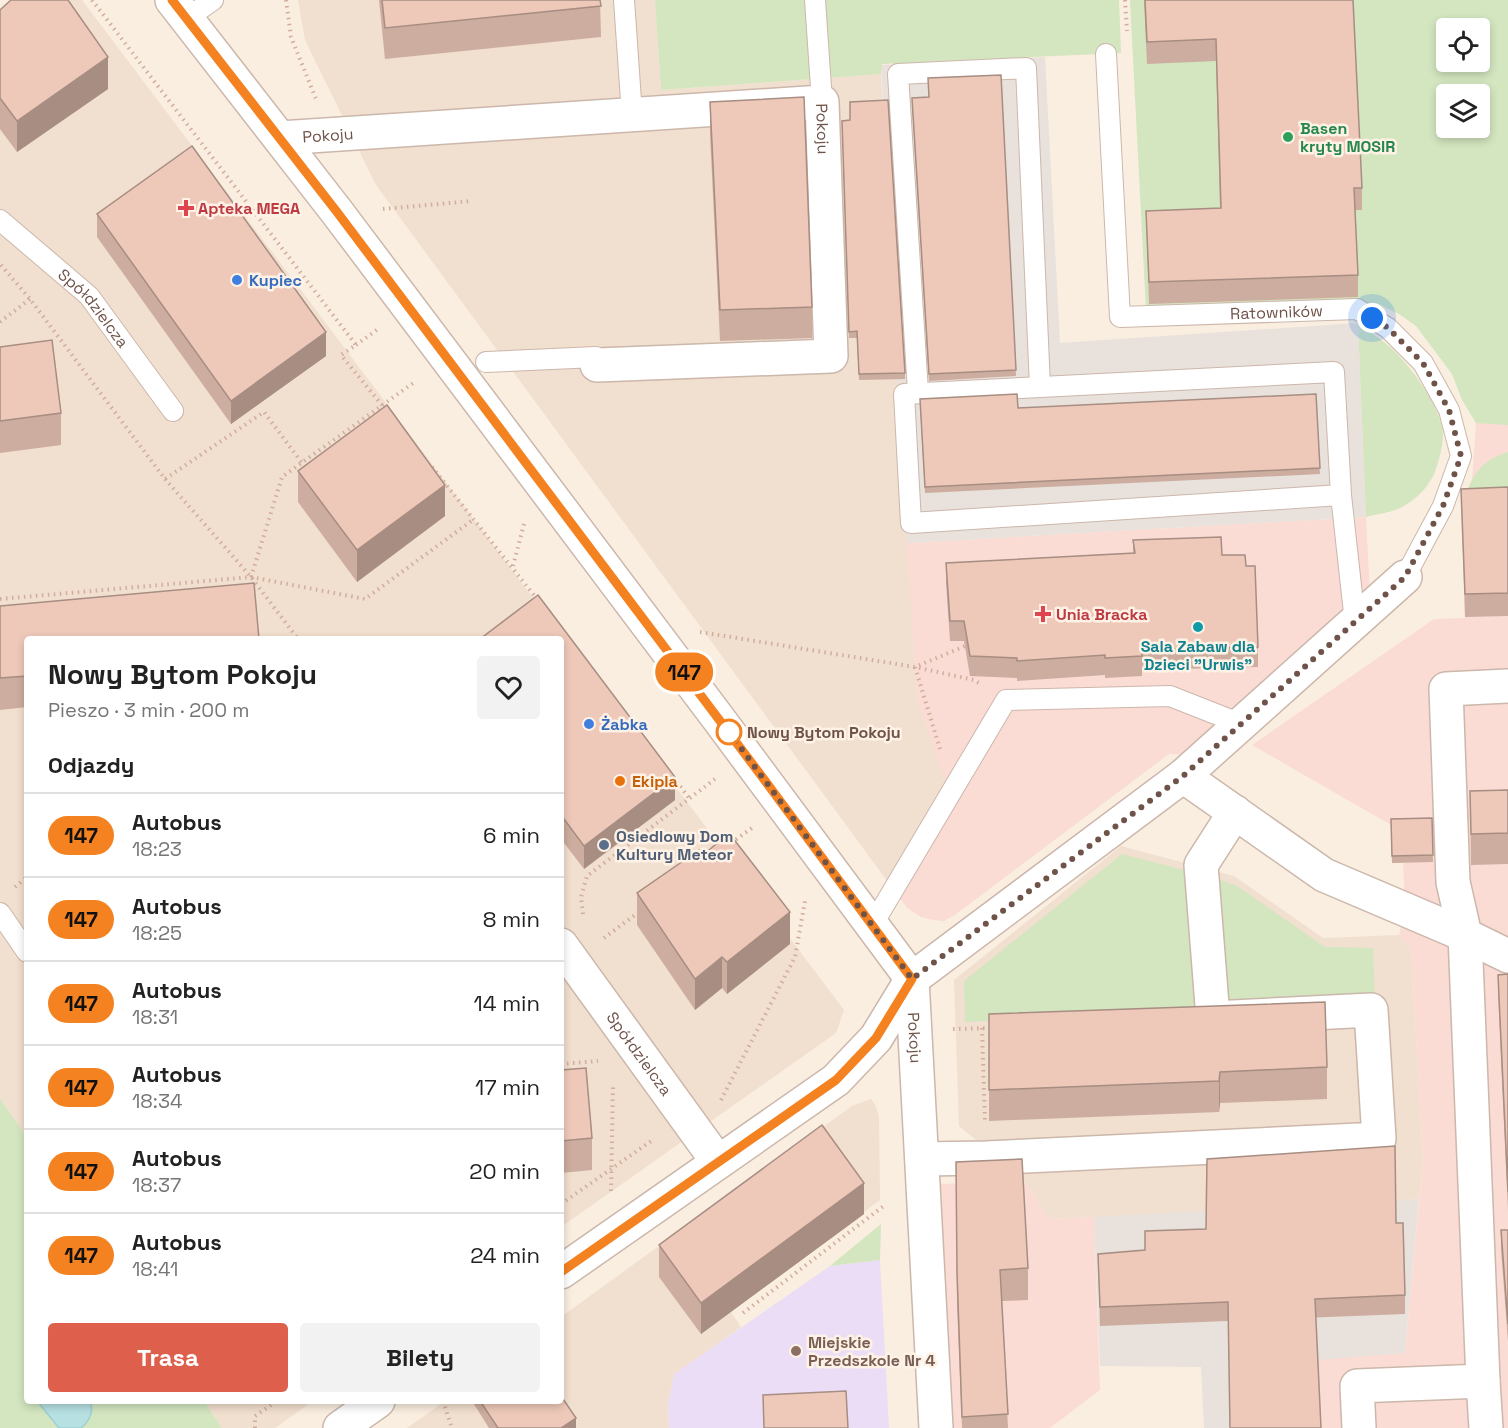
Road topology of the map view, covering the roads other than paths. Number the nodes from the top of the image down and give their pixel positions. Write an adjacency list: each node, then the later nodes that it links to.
1 (213, 0): 4 (lane)
2 (624, 0): 7 (lane)
3 (815, 0): 6 (lane)
4 (179, 10): 8 (street, Pokoju)
5 (1106, 54): 16 (lane, Ratowników)
6 (822, 102): 7 (street, Pokoju); 11 (street, Pokoju)
7 (632, 115): 8 (street, Pokoju)
8 (280, 138): 23 (street, Pokoju)
9 (0, 220): 14 (lane, Spółdzielcza)
10 (486, 362): 11 (lane)
11 (597, 365)
12 (1040, 387): 13 (lane); 13 (lane); 15 (lane)
13 (918, 392): 15 (lane)
14 (173, 411)
15 (1341, 495): 17 (lane)
16 (1405, 577): 17 (street, Ratowników)
17 (1355, 622): 19 (street, Ratowników)
18 (1508, 686): 24 (street)
19 (1241, 724): 20 (street, Ratowników); 23 (lane)
20 (1183, 776): 21 (street); 28 (street, Ratowników)
21 (1235, 812): 24 (street); 29 (street)
22 (0, 913): 25 (lane)
23 (873, 924): 28 (street, Pokoju)
24 (1465, 935): 27 (street); 32 (street)
25 (24, 948)
26 (564, 949): 30 (street, Spółdzielcza)
27 (1508, 956)
28 (912, 979): 29 (street, Pokoju); 30 (street, Ratowników)
29 (922, 1159): 33 (street, Pokoju)
30 (718, 1162): 31 (street, Ratowników)
31 (564, 1270)
32 (1484, 1382): 34 (street); 35 (street)
33 (936, 1428)
34 (1359, 1428)
35 (1486, 1428)

